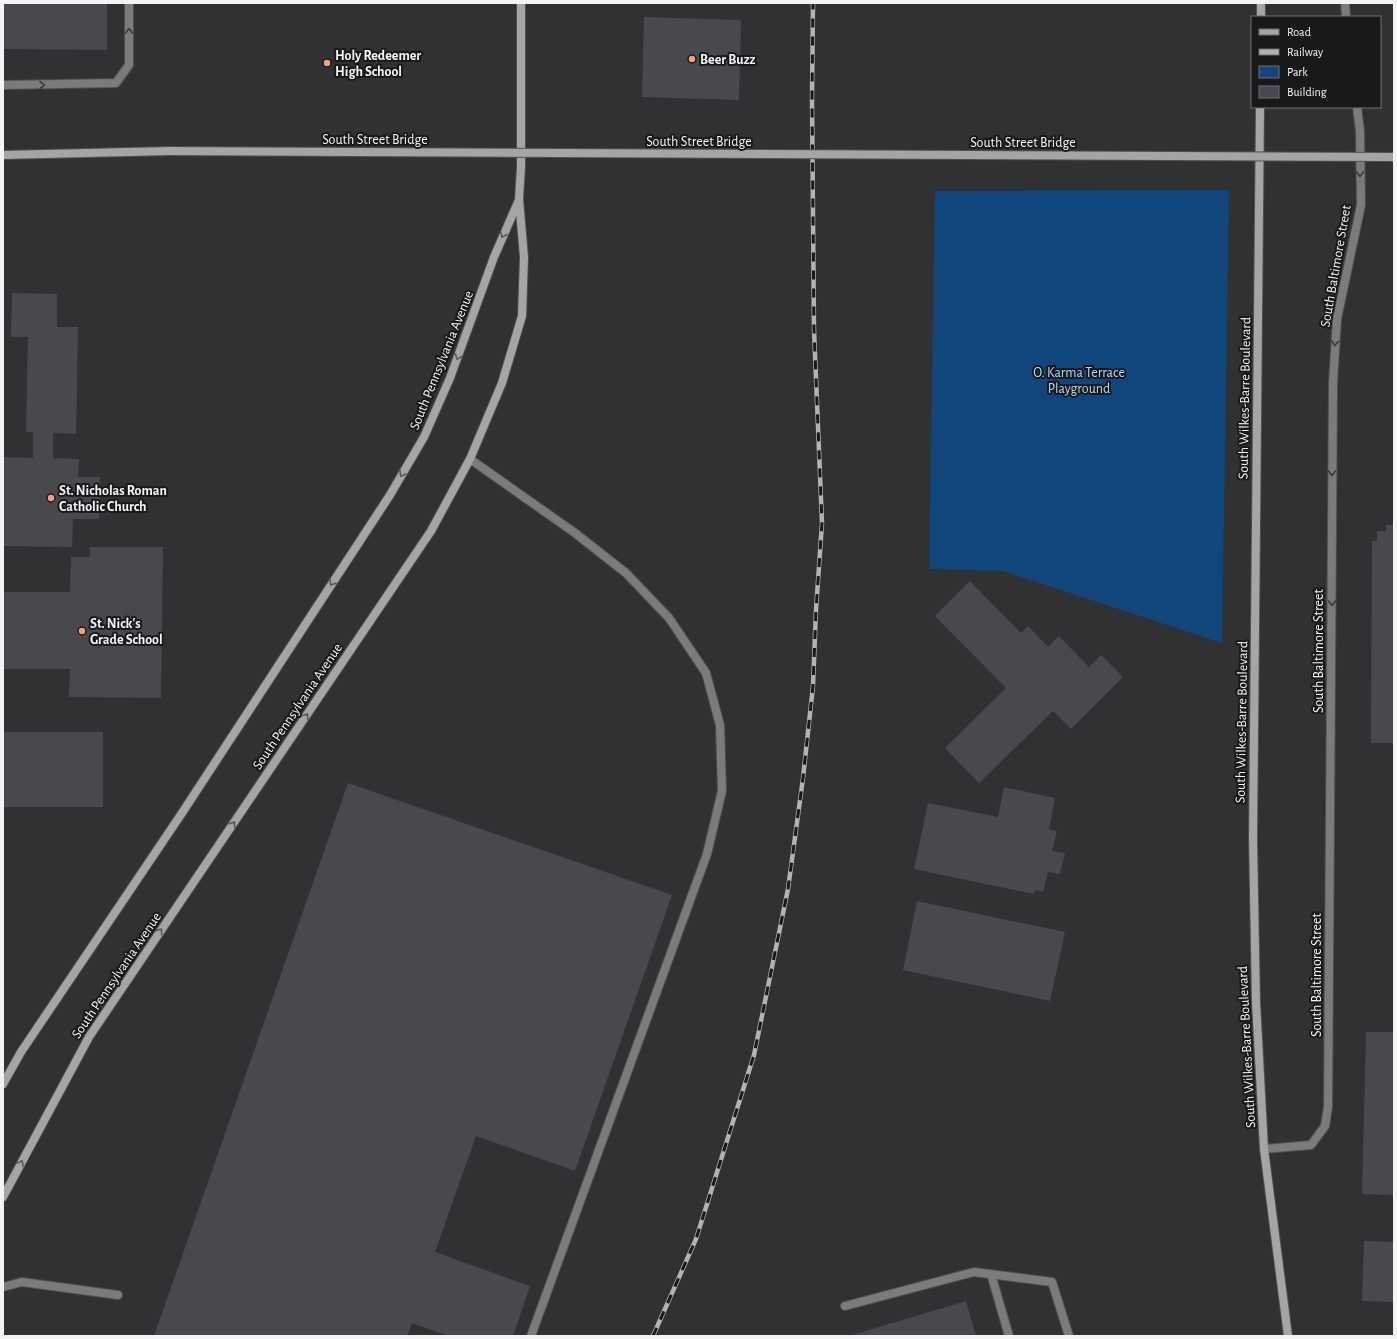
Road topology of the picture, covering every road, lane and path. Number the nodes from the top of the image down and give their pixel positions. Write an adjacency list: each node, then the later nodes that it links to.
1 (129, 3): 7 (street, one-way to 1)
2 (521, 3): 12 (main road, South Pennsylvania Avenue)
3 (1261, 3): 5 (main road)
4 (1345, 3): 6 (street)
5 (1261, 16)
6 (1346, 16)
7 (3, 85)
8 (1260, 108): 15 (main road, South Wilkes-Barre Boulevard)
9 (1357, 108): 15 (street, South Baltimore Street, one-way to 15)
10 (3, 155): 11 (main road, South Street Bridge, bridge)
11 (1394, 157)
12 (519, 199): 13 (main road, South Pennsylvania Avenue); 14 (main road, South Pennsylvania Avenue, one-way to 14)
13 (470, 459): 16 (main road, South Pennsylvania Avenue, one-way to 13); 21 (street)
14 (3, 1084)
15 (1264, 1149): 24 (main road, South Wilkes-Barre Boulevard)
16 (3, 1197)
17 (991, 1274): 20 (street); 22 (street); 23 (street)
18 (3, 1287): 19 (street)
19 (118, 1295)
20 (845, 1306)
21 (531, 1336)
22 (1008, 1336)
23 (1069, 1336)
24 (1288, 1336)

